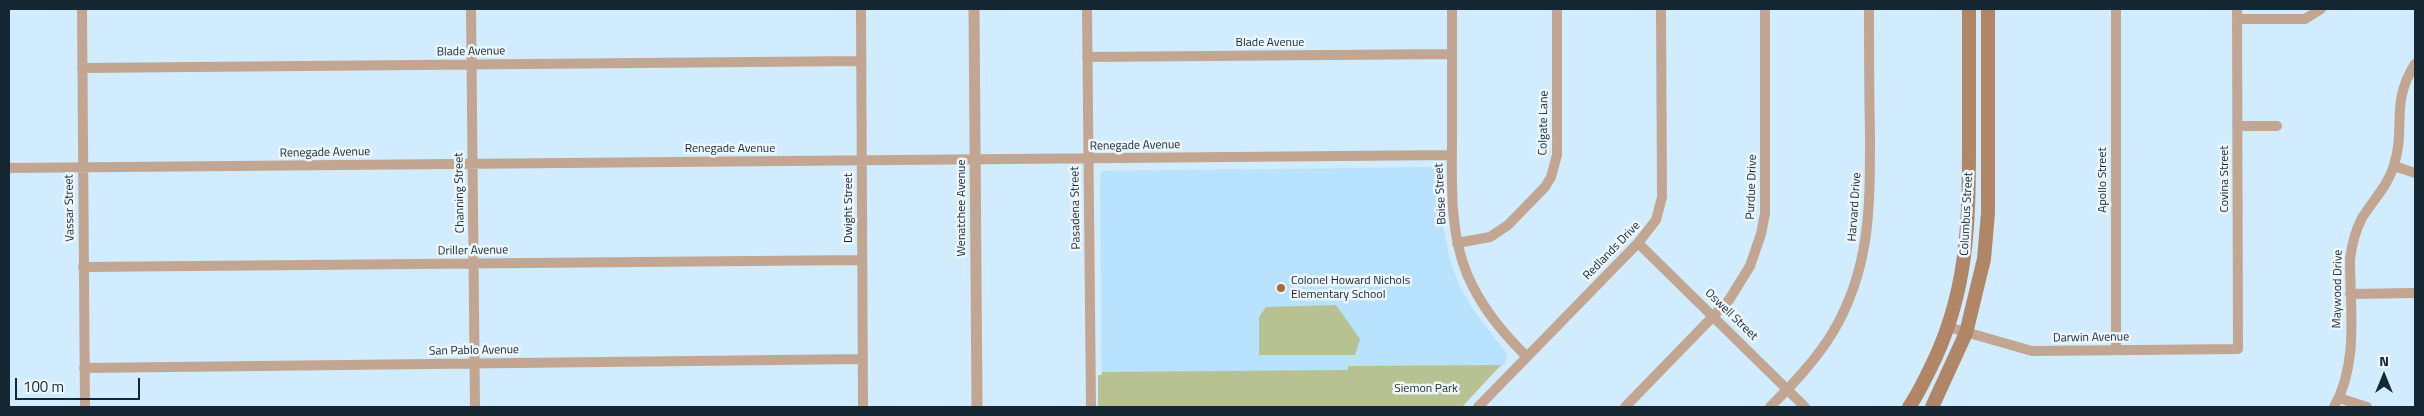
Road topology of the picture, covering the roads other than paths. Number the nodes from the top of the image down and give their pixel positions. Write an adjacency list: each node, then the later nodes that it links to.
1 (82, 9): 21 (street, Vassar Street)
2 (471, 9): 20 (street, Channing Street)
3 (860, 9): 18 (street, Dwight Street)
4 (974, 9): 26 (street, Wenatchee Avenue)
5 (1087, 9): 17 (street, Pasadena Street)
6 (1452, 9): 16 (street, Boise Street)
7 (1557, 9): 33 (street, Colgate Lane)
8 (1661, 9): 34 (street, Redlands Drive)
9 (1765, 9): 40 (street, Purdue Drive)
10 (1870, 9): 49 (street, Harvard Drive)
11 (1969, 9): 41 (main road, Columbus Street)
12 (1988, 9): 42 (main road, Columbus Street)
13 (2116, 9): 44 (street, Apollo Street)
14 (2321, 9): 15 (street)
15 (2237, 14): 22 (street, Covina Street)
16 (1452, 54): 17 (street, Blade Avenue); 24 (street, Boise Street)
17 (1088, 57): 25 (street, Pasadena Street)
18 (861, 61): 20 (street, Blade Avenue); 27 (street, Dwight Street)
19 (2415, 64): 29 (street, Maywood Drive)
20 (471, 65): 21 (street, Blade Avenue); 28 (street, Channing Street)
21 (82, 68): 30 (street, Vassar Street)
22 (2238, 126): 23 (street); 43 (street, Covina Street)
23 (2278, 126)
24 (1452, 155): 25 (street, Renegade Avenue); 33 (street, Boise Street)
25 (1088, 158): 26 (street, Renegade Avenue); 55 (street, Pasadena Street)
26 (975, 160): 27 (street, Renegade Avenue); 54 (street, Wenatchee Avenue)
27 (862, 161): 28 (street, Renegade Avenue); 35 (street, Dwight Street)
28 (472, 164): 30 (street, Renegade Avenue); 36 (street, Channing Street)
29 (2394, 166): 32 (street); 39 (street, Maywood Drive)
30 (82, 167): 31 (street, Renegade Avenue); 37 (street, Vassar Street)
31 (9, 168)
32 (2415, 172)
33 (1458, 243): 45 (street, Boise Street)
34 (1638, 243): 40 (street, Oswell Street); 45 (street, Redlands Drive)
35 (862, 260): 36 (street, Driller Avenue); 46 (street, Dwight Street)
36 (473, 263): 37 (street, Driller Avenue); 47 (street, Channing Street)
37 (83, 267): 48 (street, Vassar Street)
38 (2415, 293): 39 (street)
39 (2350, 294): 50 (street, Maywood Drive)
40 (1714, 316): 49 (street, Oswell Street); 57 (street, Purdue Drive)
41 (1948, 327): 42 (street, Darwin Avenue); 60 (main road, Columbus Street)
42 (1966, 333): 44 (street, Darwin Avenue); 61 (main road, Columbus Street)
43 (2238, 349): 44 (street, Darwin Avenue)
44 (2116, 350)
45 (1527, 357): 56 (street, Redlands Drive)
46 (863, 359): 47 (street, San Pablo Avenue); 53 (street, Dwight Street)
47 (474, 364): 48 (street, San Pablo Avenue); 52 (street, Channing Street)
48 (84, 368): 51 (street, Vassar Street)
49 (1788, 389): 58 (street, Harvard Drive); 59 (street, Oswell Street)
50 (2336, 403): 62 (street)
51 (85, 407)
52 (474, 407)
53 (863, 407)
54 (976, 407)
55 (1091, 407)
56 (1478, 407)
57 (1625, 407)
58 (1770, 407)
59 (1805, 407)
60 (1909, 407)
61 (1932, 407)
62 (2367, 407)

